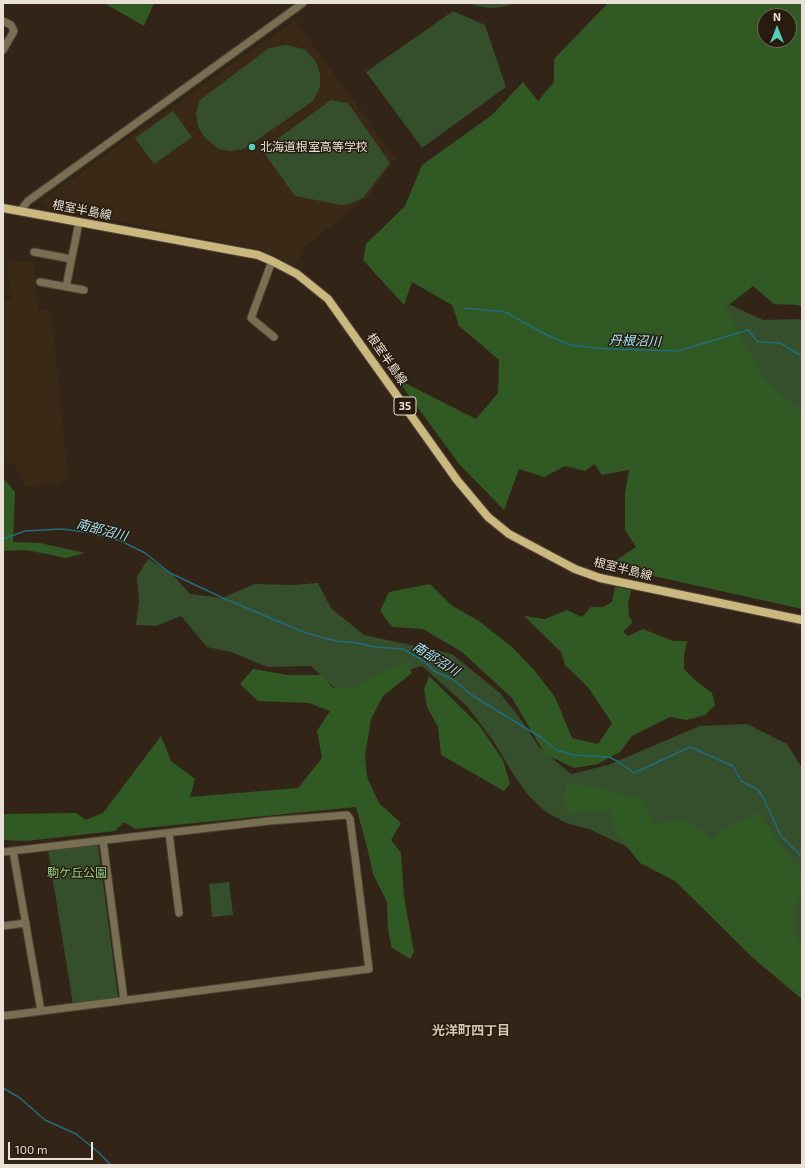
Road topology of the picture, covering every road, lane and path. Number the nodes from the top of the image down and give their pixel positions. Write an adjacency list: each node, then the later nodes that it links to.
1 (303, 3): 5 (street)
2 (3, 21): 3 (street)
3 (3, 50)
4 (3, 208): 5 (main road, 根室半島線 / 35)
5 (20, 211): 6 (main road, 根室半島線 / 35)
6 (79, 222): 8 (street); 9 (main road, 根室半島線 / 35)
7 (34, 252): 8 (street)
8 (71, 259): 11 (street)
9 (272, 261): 13 (street); 14 (main road, 根室半島線 / 35)
10 (40, 282): 11 (street)
11 (66, 287): 12 (street)
12 (84, 290)
13 (274, 337)
14 (802, 620)
15 (169, 833): 16 (street); 19 (street); 22 (street)
16 (103, 840): 17 (street); 22 (street)
17 (13, 851): 18 (street); 20 (street)
18 (3, 852)
19 (179, 913)
20 (26, 923): 21 (street); 23 (street)
21 (3, 926)
22 (124, 1000): 23 (street)
23 (41, 1011): 24 (street)
24 (3, 1014)

